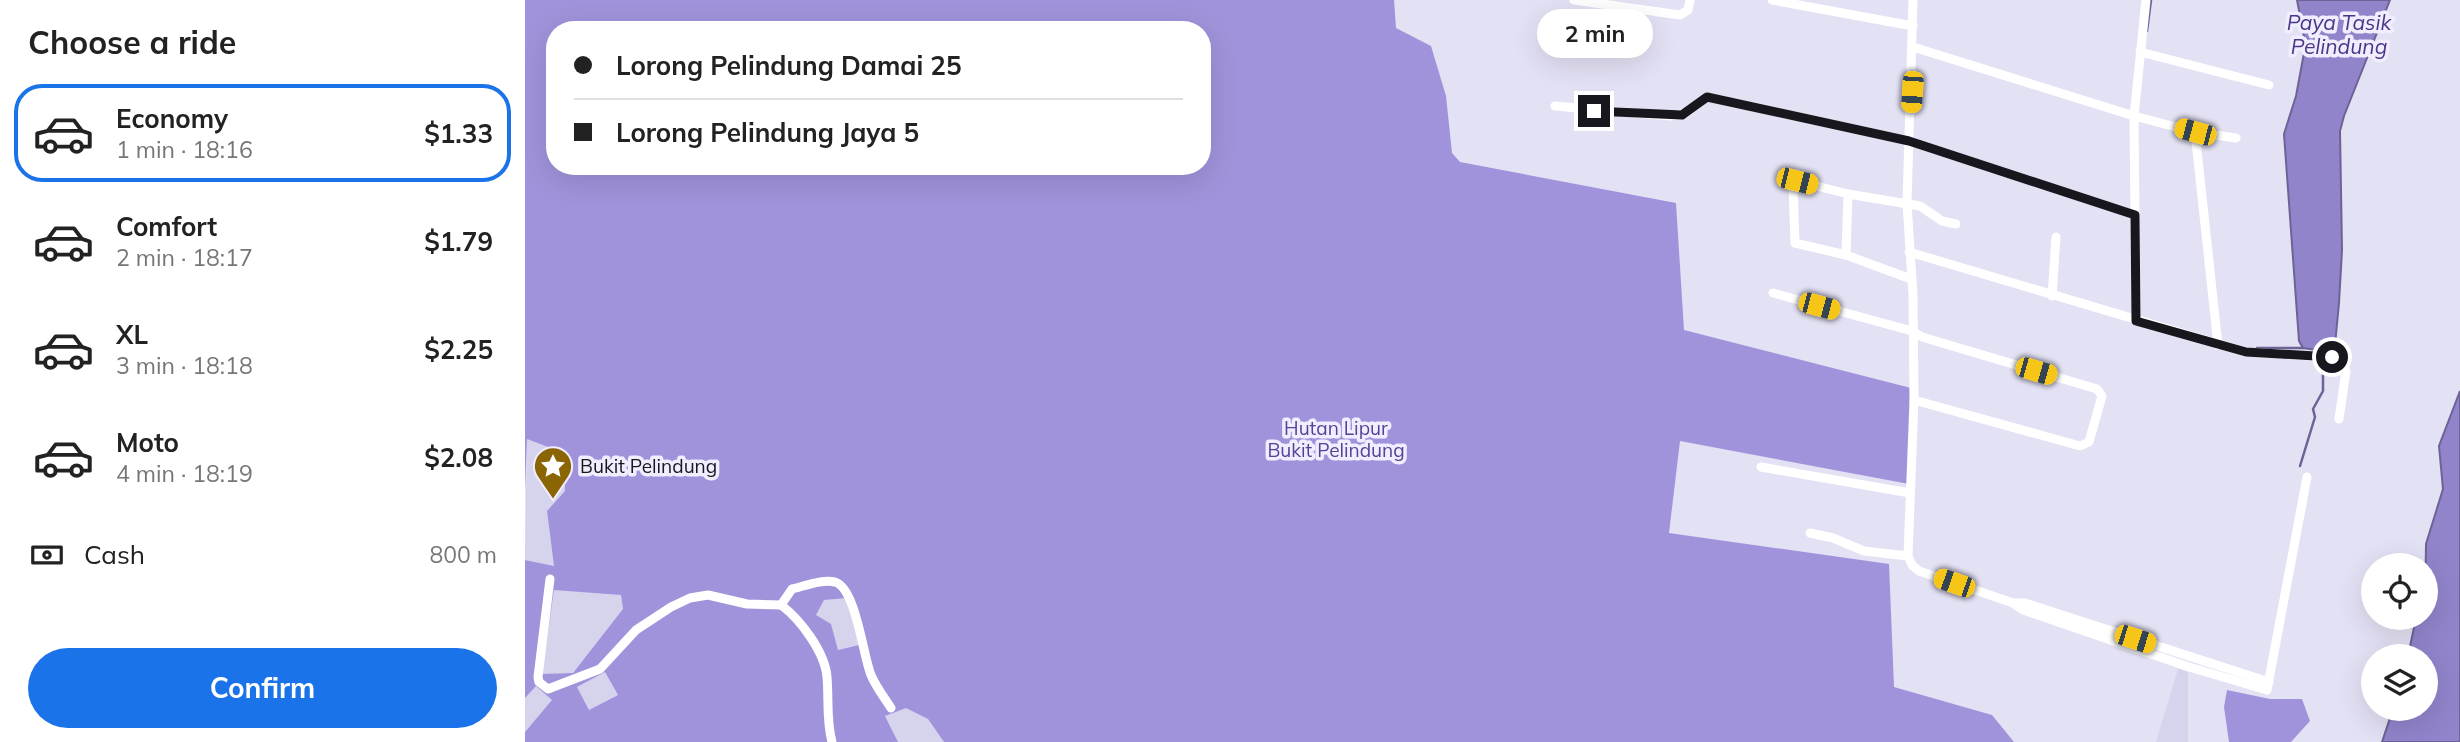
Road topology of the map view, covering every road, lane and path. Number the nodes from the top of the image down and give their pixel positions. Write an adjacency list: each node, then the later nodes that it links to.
1 (1574, 0): 2 (street)
2 (1690, 0)
3 (1772, 0): 6 (street)
4 (1913, 0): 6 (street)
5 (2146, 0): 8 (street)
6 (1913, 26): 7 (street)
7 (1913, 47): 11 (street); 14 (street)
8 (2140, 52): 9 (street); 11 (street)
9 (2269, 85)
10 (1555, 106): 14 (street)
11 (2134, 116): 12 (street); 17 (street)
12 (2195, 132): 13 (street); 27 (street)
13 (2236, 138)
14 (1909, 141): 16 (street); 17 (street)
15 (1847, 194): 16 (street); 21 (street); 21 (street)
16 (1907, 203): 18 (street); 20 (street)
17 (2135, 215): 25 (street)
18 (1956, 224)
19 (2056, 237): 24 (street)
20 (1909, 252): 22 (street); 24 (street)
21 (1846, 255): 22 (street)
22 (1912, 279): 26 (street)
23 (1773, 293): 26 (street)
24 (2052, 296): 25 (street)
25 (2136, 321): 27 (street)
26 (1912, 331): 28 (street); 28 (street)
27 (2218, 345): 29 (street)
28 (1913, 400): 32 (street)
29 (2339, 419)
30 (1761, 467): 32 (street)
31 (2307, 477): 34 (street)
32 (1910, 493): 34 (street)
33 (1810, 533): 34 (street)
34 (1908, 556)
35 (550, 579): 36 (street)
36 (781, 605): 37 (street); 38 (street)
37 (891, 708)
38 (832, 742)

